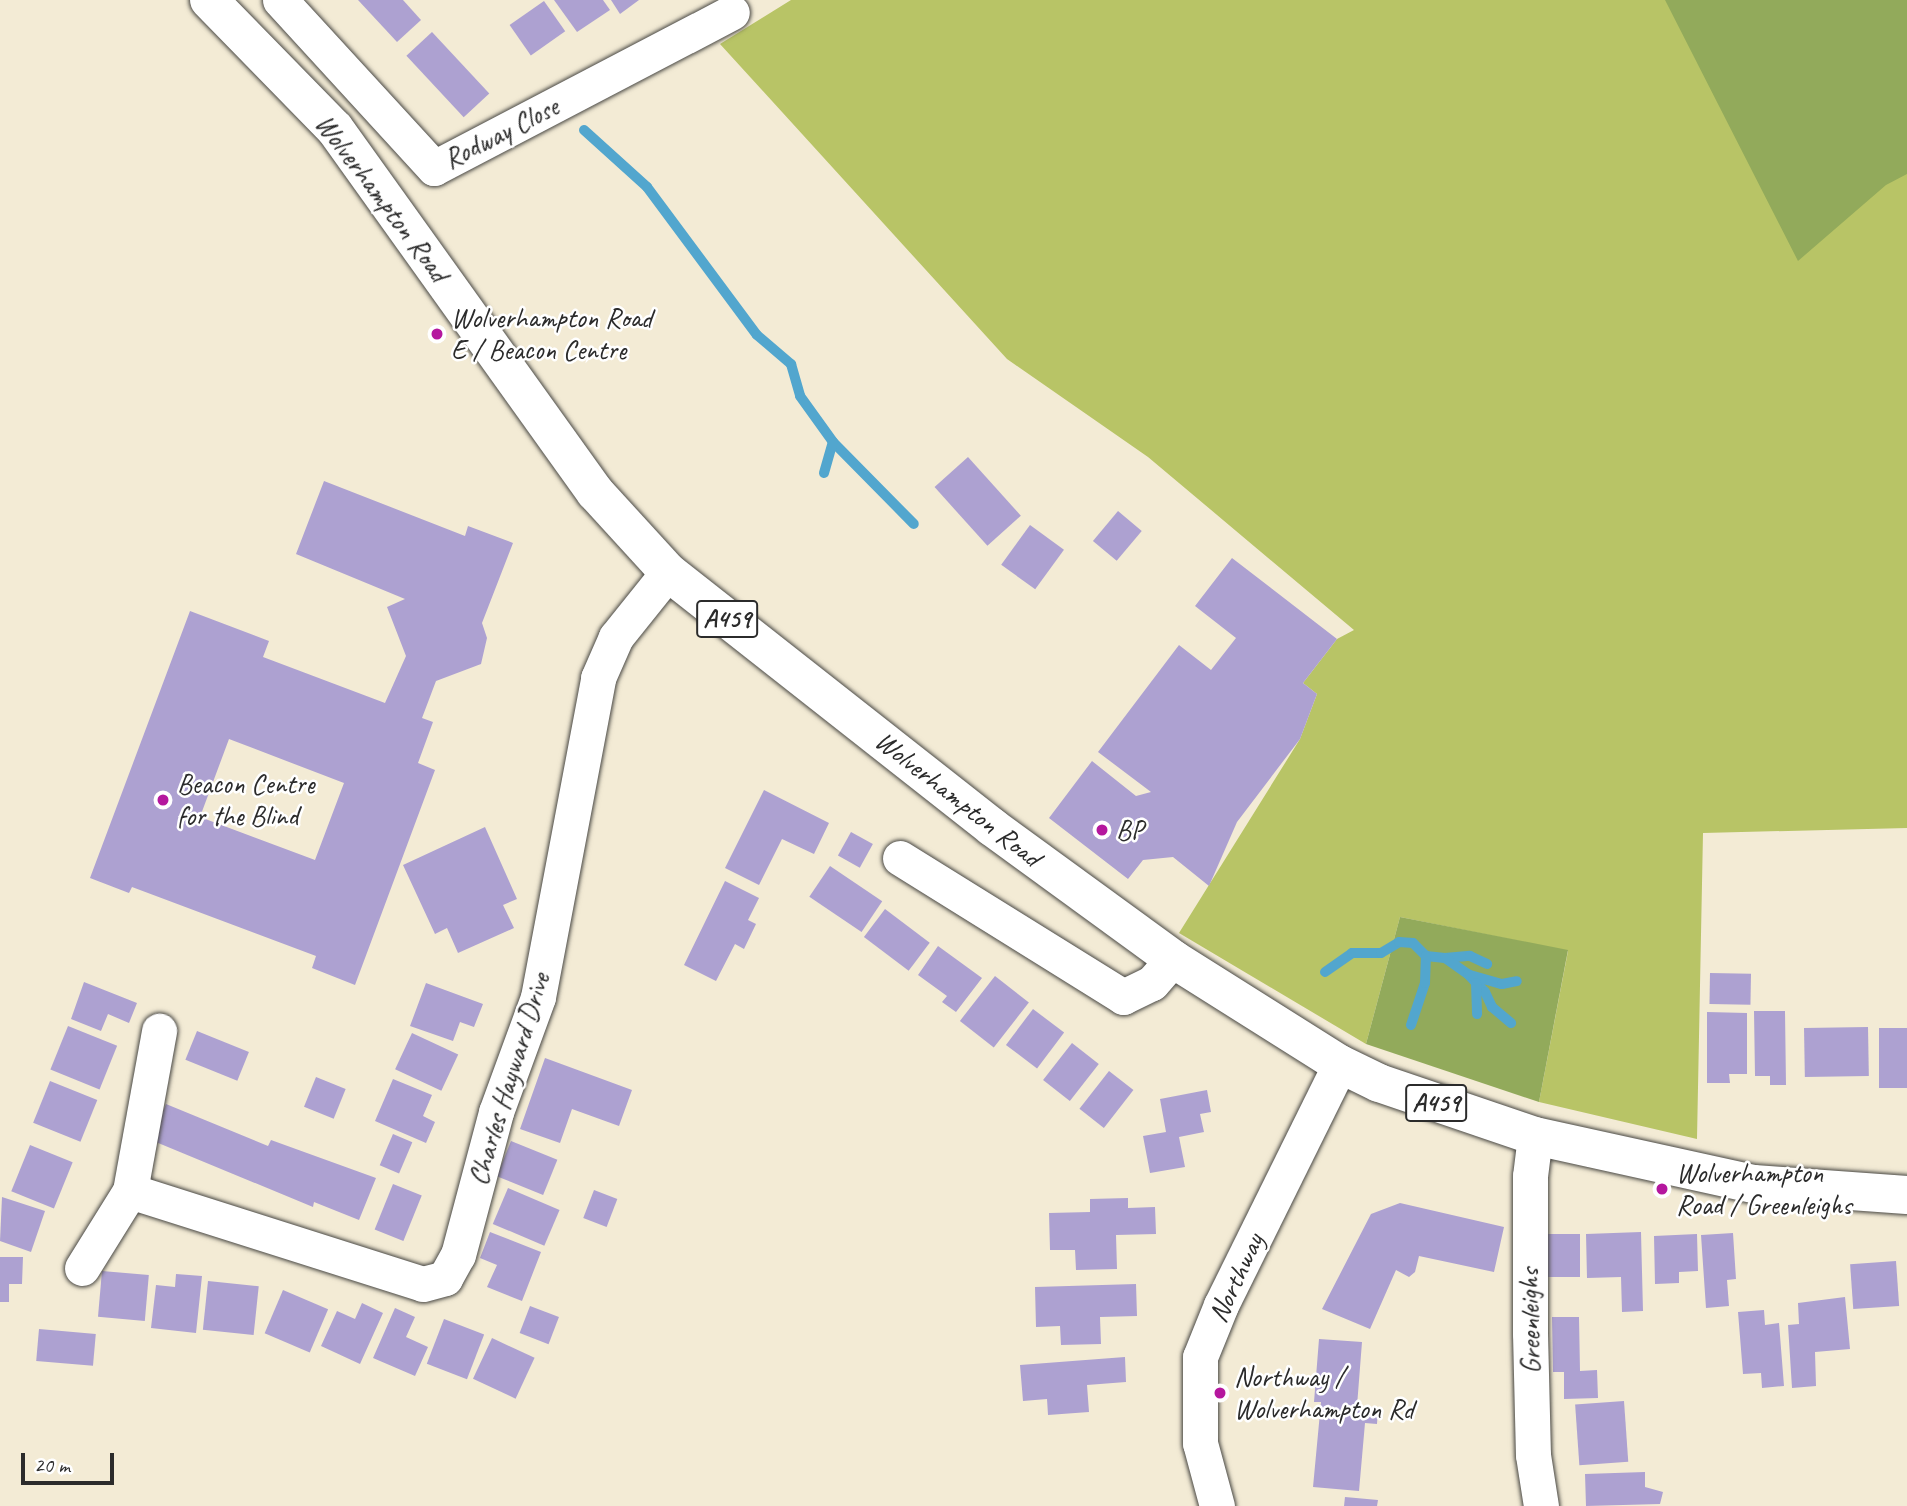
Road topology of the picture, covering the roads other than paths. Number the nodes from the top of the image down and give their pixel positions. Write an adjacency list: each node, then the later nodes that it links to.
1 (209, 0): 4 (main road, Wolverhampton Road / A459)
2 (284, 1): 3 (street, Rodway Close)
3 (733, 12)
4 (668, 572): 6 (main road, Wolverhampton Road / A459); 10 (street, Charles Hayward Drive)
5 (900, 858): 6 (street)
6 (1173, 959): 8 (main road, Wolverhampton Road / A459)
7 (159, 1031): 10 (street)
8 (1340, 1064): 9 (main road, Wolverhampton Road / A459); 13 (street, Northway)
9 (1535, 1136): 11 (main road, Wolverhampton Road / A459); 14 (street, Greenleighs)
10 (130, 1191): 12 (street)
11 (1907, 1195)
12 (82, 1268)
13 (1217, 1506)
14 (1541, 1506)

